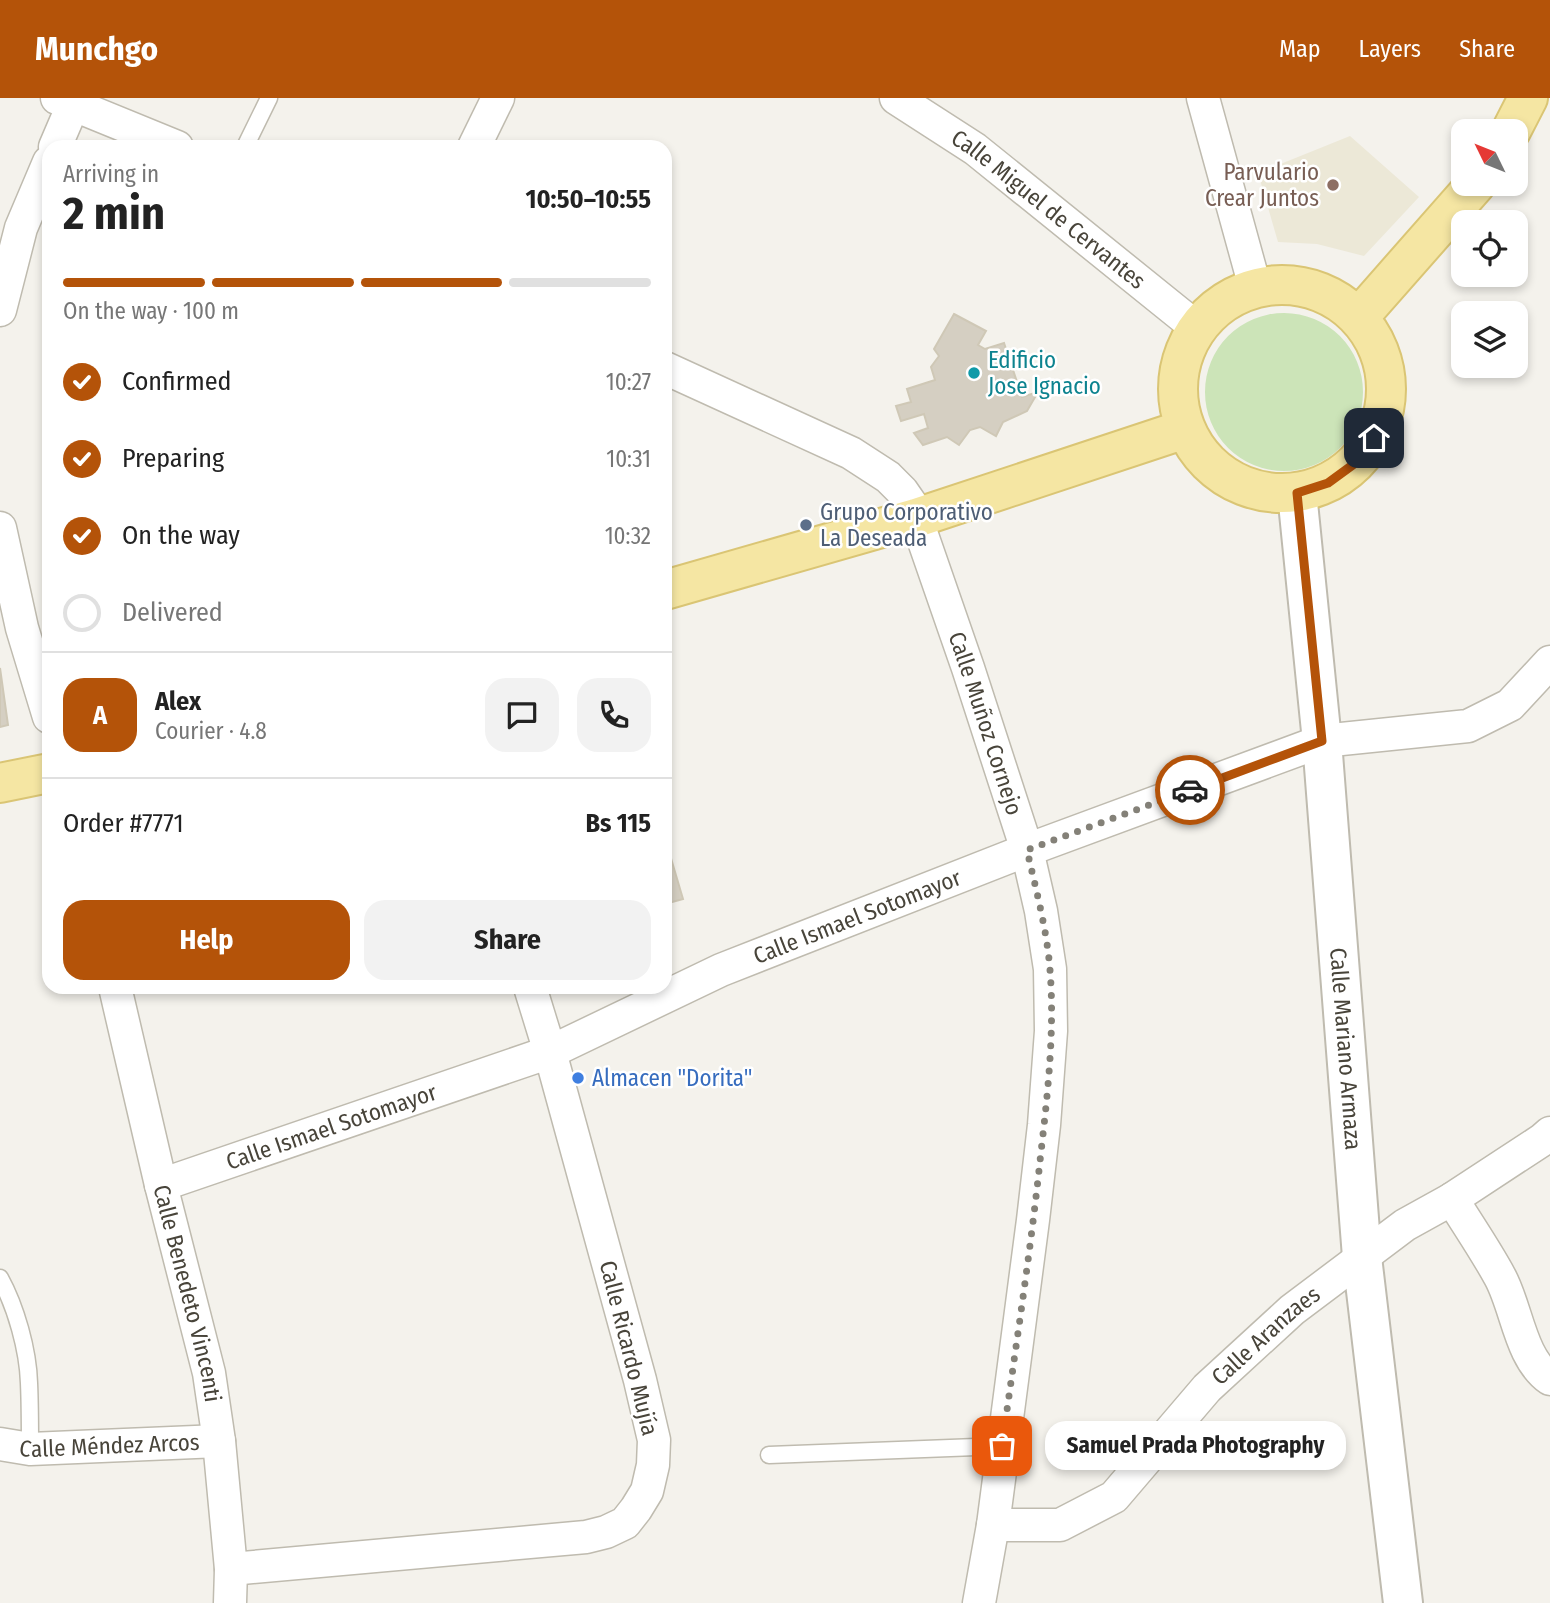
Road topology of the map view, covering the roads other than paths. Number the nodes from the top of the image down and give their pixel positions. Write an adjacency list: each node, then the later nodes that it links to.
1 (269, 98): 10 (lane)
2 (498, 98): 11 (street)
3 (896, 98): 17 (street, Calle Miguel de Cervantes)
4 (1203, 98): 14 (street)
5 (1528, 98): 7 (main road)
6 (69, 100): 8 (street); 9 (street)
7 (1517, 119)
8 (57, 140)
9 (161, 140)
10 (248, 140)
11 (477, 140)
12 (42, 178): 15 (street)
13 (1465, 196): 16 (main road)
14 (1255, 287): 16 (main road); 17 (main road)
15 (0, 310)
16 (1359, 317): 20 (main road)
17 (1197, 328): 19 (main road)
18 (672, 371): 21 (street, Calle Muñoz Cornejo)
19 (1185, 429): 20 (main road); 21 (main road)
20 (1297, 493): 26 (street, Calle Mariano Armaza)
21 (916, 518): 23 (main road); 29 (street, Calle Muñoz Cornejo)
22 (0, 528): 25 (street)
23 (672, 588)
24 (1550, 662): 26 (street, Calle Ismael Sotomayor)
25 (42, 694)
26 (1322, 741): 29 (street, Calle Ismael Sotomayor); 38 (street, Calle Mariano Armaza)
27 (42, 774): 28 (main road)
28 (0, 783)
29 (1027, 850): 30 (street, Calle Ismael Sotomayor); 43 (street, Calle Muñoz Cornejo)
30 (672, 993)
31 (117, 994): 36 (street, Calle Benedeto Vincenti)
32 (532, 994): 34 (street, Calle Ricardo Mujía)
33 (671, 994): 34 (street, Calle Ismael Sotomayor)
34 (550, 1052): 36 (street, Calle Ismael Sotomayor); 46 (street, Calle Ricardo Mujía)
35 (1550, 1133): 37 (street, Calle Aranzaes)
36 (161, 1185): 41 (street, Calle Benedeto Vincenti)
37 (1452, 1199): 38 (street, Calle Aranzaes); 40 (street)
38 (1362, 1257): 45 (street, Calle Aranzaes); 49 (street, Calle Mariano Armaza)
39 (0, 1278): 42 (lane)
40 (1550, 1379)
41 (219, 1441): 42 (street, Calle Méndez Arcos); 46 (street, Calle Benedeto Vincenti)
42 (15, 1446)
43 (1002, 1446): 44 (lane); 45 (street, Calle Muñoz Cornejo)
44 (768, 1455)
45 (993, 1525): 48 (street, Calle Muñoz Cornejo)
46 (231, 1569): 47 (street, Calle Benedeto Vincenti)
47 (230, 1603)
48 (979, 1603)
49 (1403, 1603)

